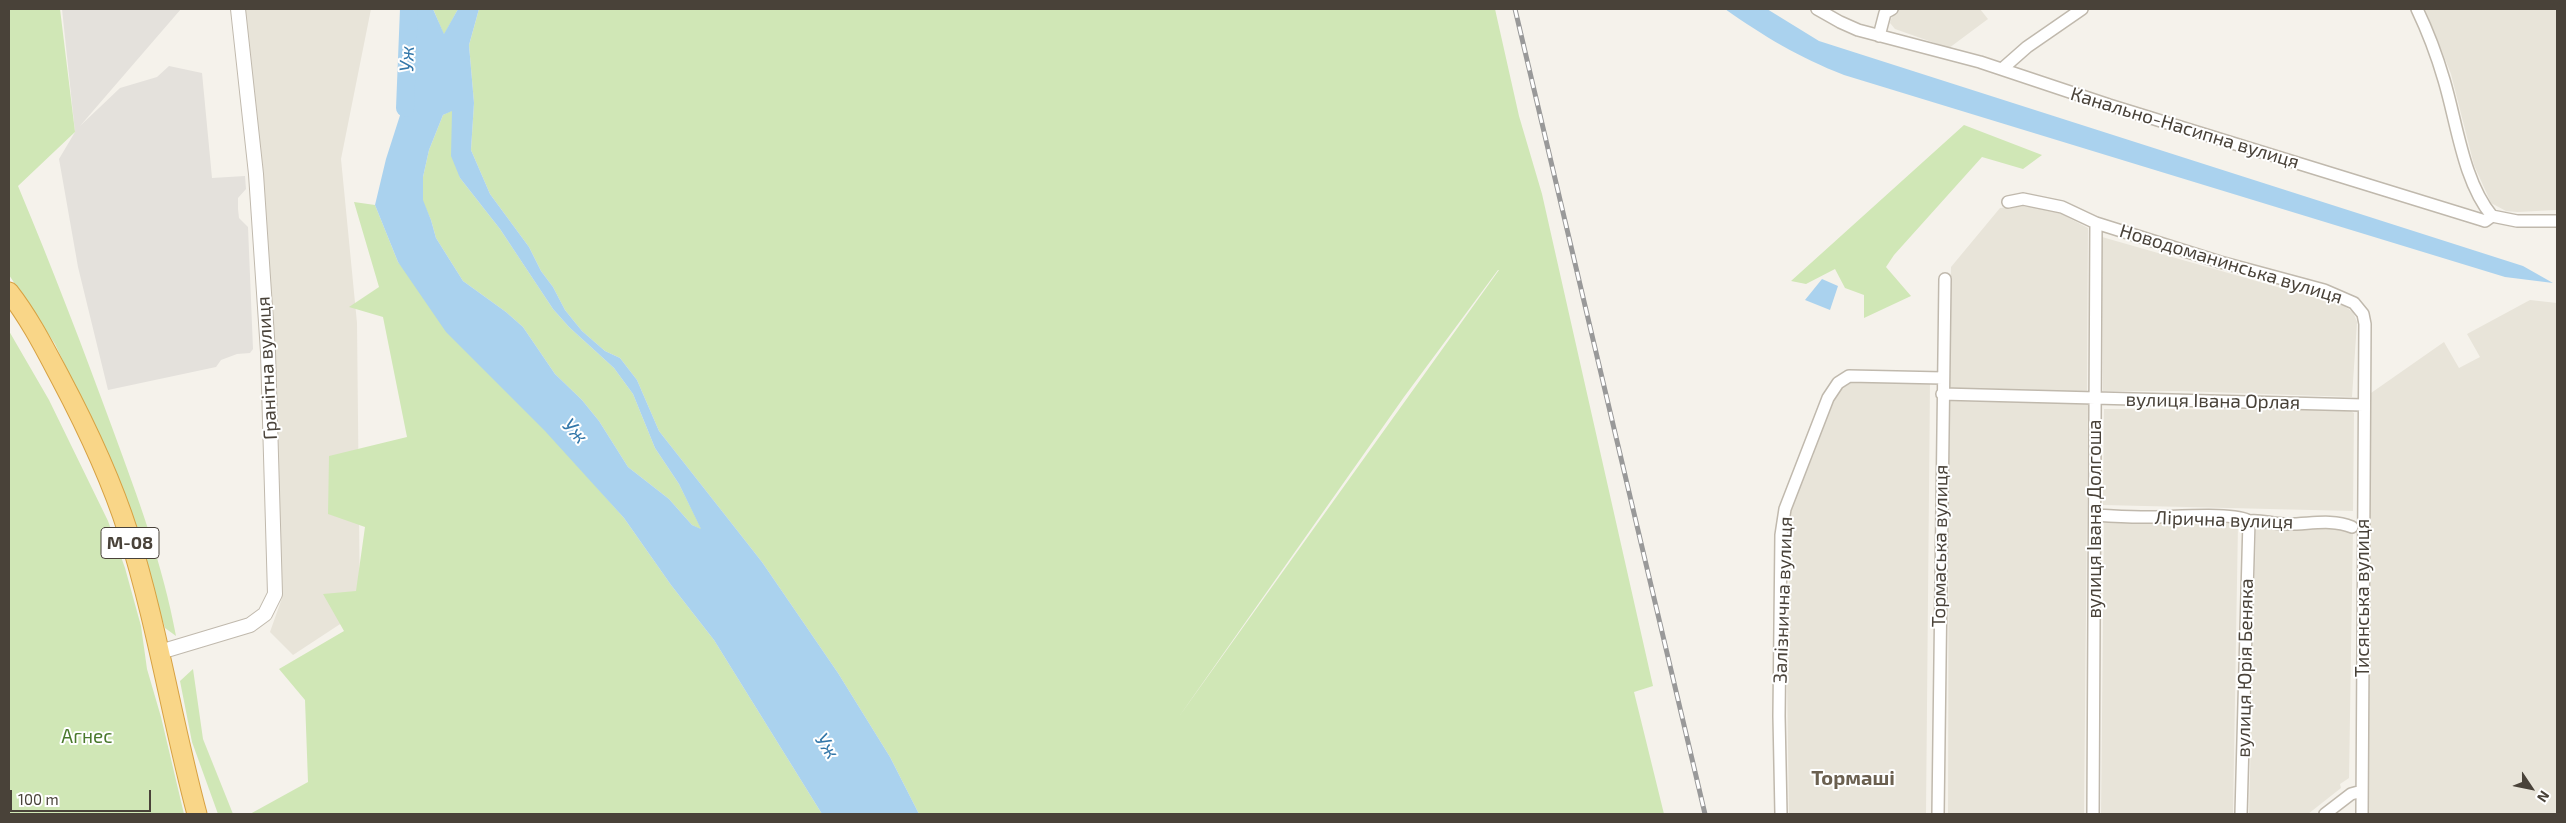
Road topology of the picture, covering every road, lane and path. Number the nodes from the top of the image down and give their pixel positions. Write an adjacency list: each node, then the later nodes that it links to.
1 (238, 9): 21 (street, Гранітна вулиця)
2 (1817, 9): 6 (street, Канально-Насипна вулиця)
3 (1892, 9): 6 (street)
4 (2082, 9): 7 (street)
5 (2417, 9): 9 (street)
6 (1878, 36): 7 (street, Канально-Насипна вулиця)
7 (2002, 69): 9 (street, Канально-Насипна вулиця)
8 (2008, 202): 11 (street, Новодоманинська вулиця)
9 (2492, 216): 10 (street, Канально-Насипна вулиця)
10 (2557, 221)
11 (2096, 223): 16 (street, вулиця Івана Долгоша); 17 (street, Новодоманинська вулиця)
12 (1944, 279): 14 (street, Тормаська вулиця)
13 (9, 292): 21 (highway, М-08)
14 (1943, 378): 15 (street, Тормаська вулиця); 24 (street, Залізнична вулиця)
15 (1942, 394): 16 (street, вулиця Івана Орлая); 25 (street, Тормаська вулиця)
16 (2096, 399): 17 (street, вулиця Івана Орлая); 18 (street, вулиця Івана Долгоша)
17 (2364, 404): 22 (street, Тисянська вулиця)
18 (2095, 515): 19 (street, Лірична вулиця); 26 (street, вулиця Івана Долгоша)
19 (2249, 522): 20 (street, Лірична вулиця); 27 (street, вулиця Юрія Беняка)
20 (2352, 527)
21 (160, 652): 23 (highway, М-08)
22 (2362, 791): 28 (street); 29 (street, Тисянська вулиця)
23 (197, 814)
24 (1781, 814)
25 (1938, 814)
26 (2093, 814)
27 (2242, 814)
28 (2325, 814)
29 (2362, 814)

